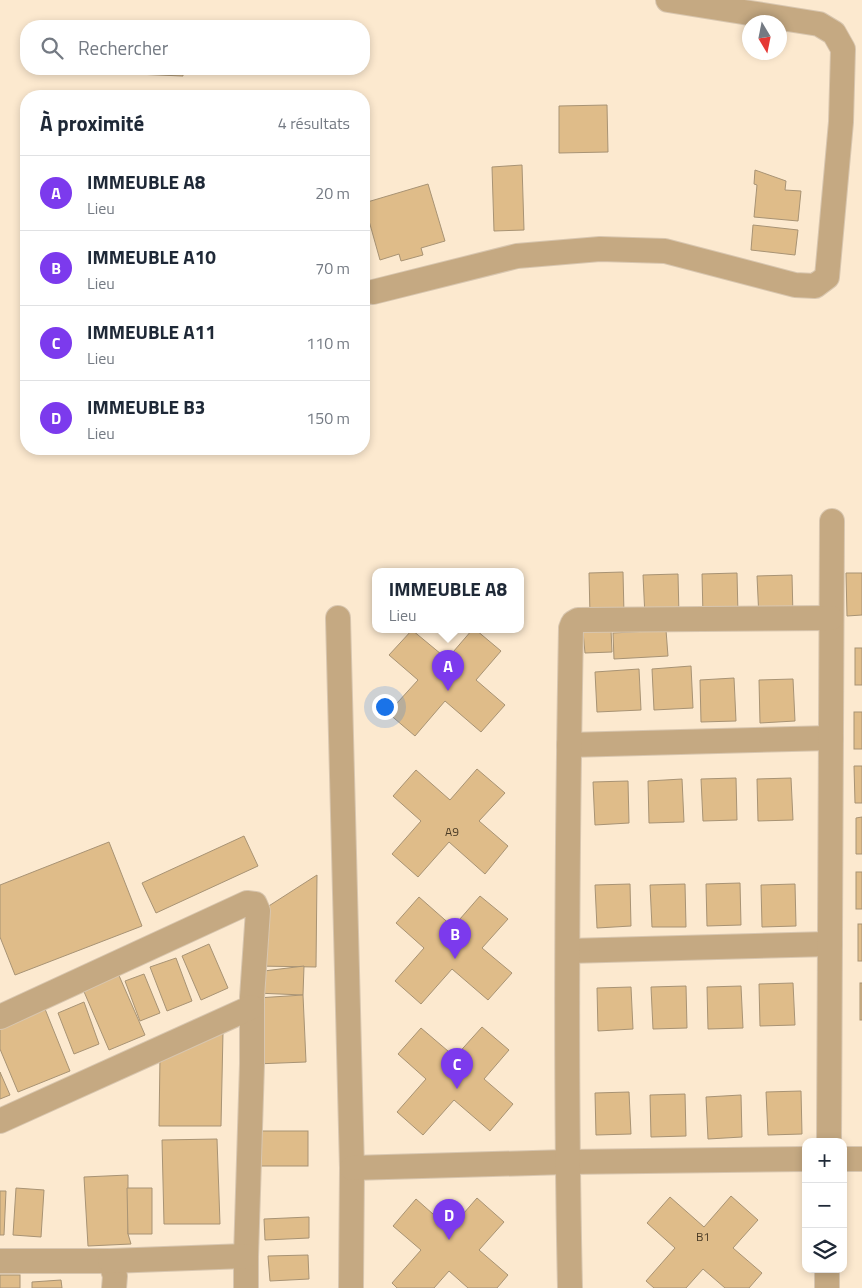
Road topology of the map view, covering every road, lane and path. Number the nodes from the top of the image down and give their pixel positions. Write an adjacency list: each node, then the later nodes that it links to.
1 (668, 0): 2 (street)
2 (372, 292)
3 (832, 521): 5 (street)
4 (338, 618): 18 (street)
5 (831, 618): 6 (street); 7 (street)
6 (831, 738): 7 (street); 8 (street)
7 (569, 745): 9 (street)
8 (830, 944): 9 (street); 13 (street)
9 (568, 950): 17 (street)
10 (252, 1007): 11 (street); 12 (street); 19 (street)
11 (0, 1017)
12 (0, 1121)
13 (829, 1138)
14 (802, 1159): 17 (street)
15 (847, 1159): 16 (street)
16 (862, 1159)
17 (567, 1162): 18 (street); 26 (street)
18 (352, 1168): 25 (street)
19 (246, 1256): 21 (street); 24 (street)
20 (0, 1261): 21 (street)
21 (110, 1261): 23 (street)
22 (827, 1273): 27 (street)
23 (114, 1288)
24 (246, 1288)
25 (351, 1288)
26 (570, 1288)
27 (827, 1288)

